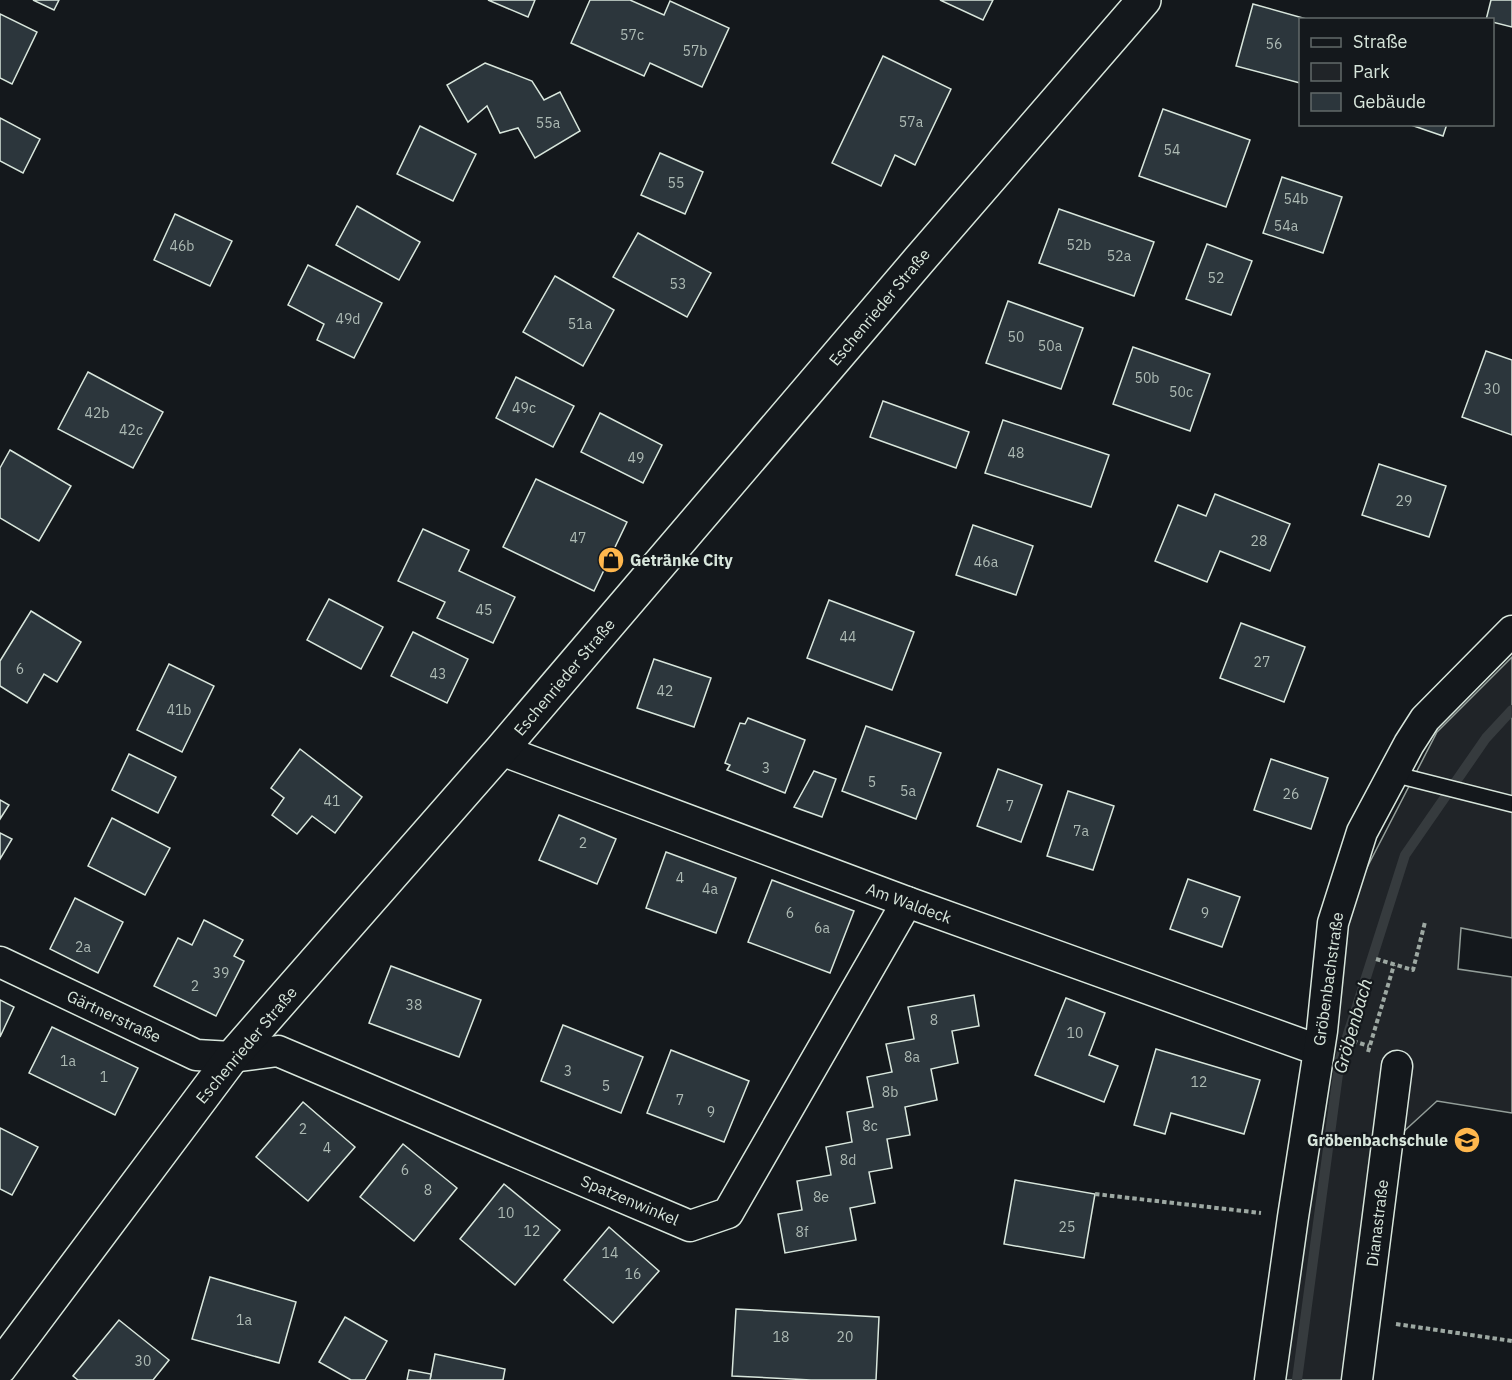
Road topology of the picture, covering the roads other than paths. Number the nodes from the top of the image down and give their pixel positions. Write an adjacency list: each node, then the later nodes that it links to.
1 (1144, 0): 3 (street, Eschenrieder Straße)
2 (1512, 631): 4 (street, Gröbenbachstraße)
3 (501, 750): 6 (street, Am Waldeck); 9 (street, Eschenrieder Straße)
4 (1393, 774): 5 (lane); 8 (street, Gröbenbachstraße)
5 (1512, 804)
6 (907, 902): 8 (street, Am Waldeck); 9 (street, Spatzenwinkel)
7 (0, 962): 9 (street, Gärtnerstraße)
8 (1318, 1050): 12 (street, Gröbenbachstraße)
9 (232, 1057): 11 (street, Eschenrieder Straße)
10 (1397, 1066): 13 (street, Dianastraße)
11 (0, 1367)
12 (1270, 1380)
13 (1357, 1380)

